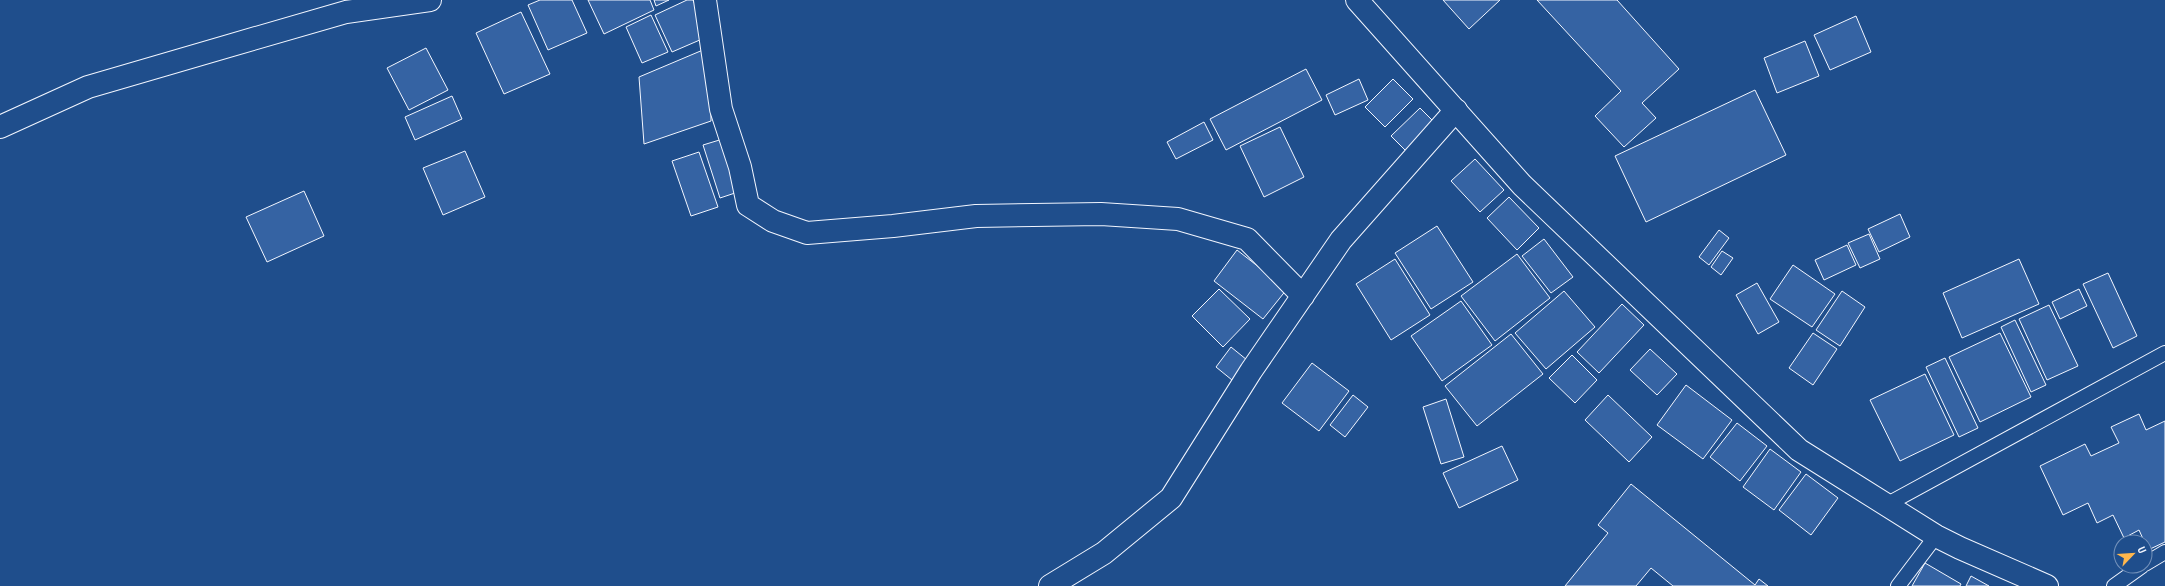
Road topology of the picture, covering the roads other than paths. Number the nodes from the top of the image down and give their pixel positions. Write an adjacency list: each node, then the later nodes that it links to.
1 (430, 0): 5 (main road)
2 (705, 0): 6 (main road)
3 (1357, 0): 4 (main road)
4 (1456, 110): 6 (main road); 8 (main road)
5 (0, 126)
6 (1303, 296): 13 (main road)
7 (2165, 352): 8 (lane)
8 (1886, 505): 9 (main road)
9 (1936, 536): 14 (lane); 15 (main road)
10 (2165, 552): 11 (lane)
11 (2153, 559)
12 (2131, 574): 16 (lane)
13 (1050, 586)
14 (1898, 586)
15 (2047, 586)
16 (2114, 586)

